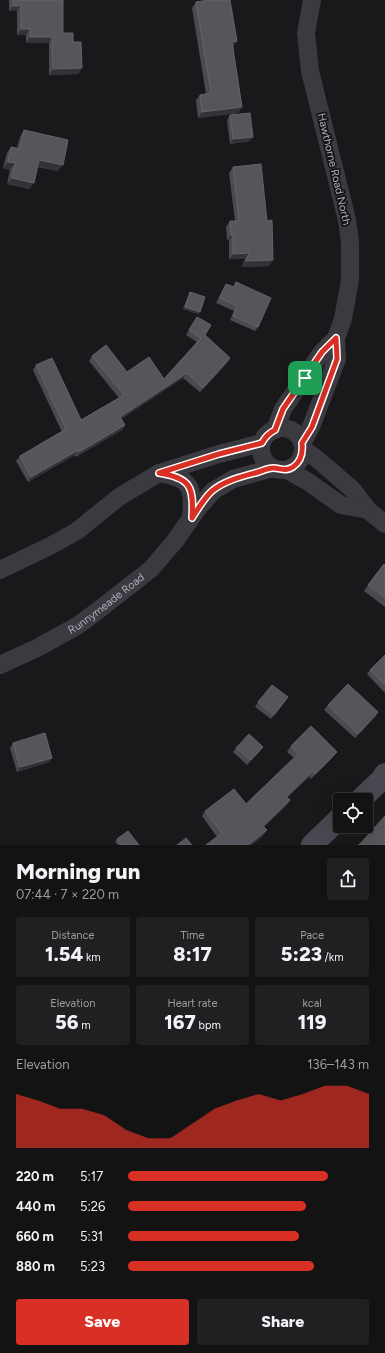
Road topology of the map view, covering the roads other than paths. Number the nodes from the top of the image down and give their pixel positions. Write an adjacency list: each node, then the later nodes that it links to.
1 (312, 0): 2 (street, Hawthorne Road North)
2 (336, 338): 3 (street, Hawthorne Road North); 5 (street, Hawthorne Road North)
3 (275, 430): 4 (street); 5 (street)
4 (262, 443): 6 (street); 7 (street)
5 (302, 446): 6 (street); 8 (street)
6 (280, 469): 8 (street); 9 (street, Runnymeade Road)
7 (159, 473): 9 (street); 11 (street)
8 (368, 510): 10 (street)
9 (192, 518): 12 (street, Runnymeade Road)
10 (385, 524)
11 (0, 570)
12 (0, 665)
13 (385, 774): 14 (main road)
14 (367, 793)
15 (333, 825): 16 (main road)
16 (312, 845)

